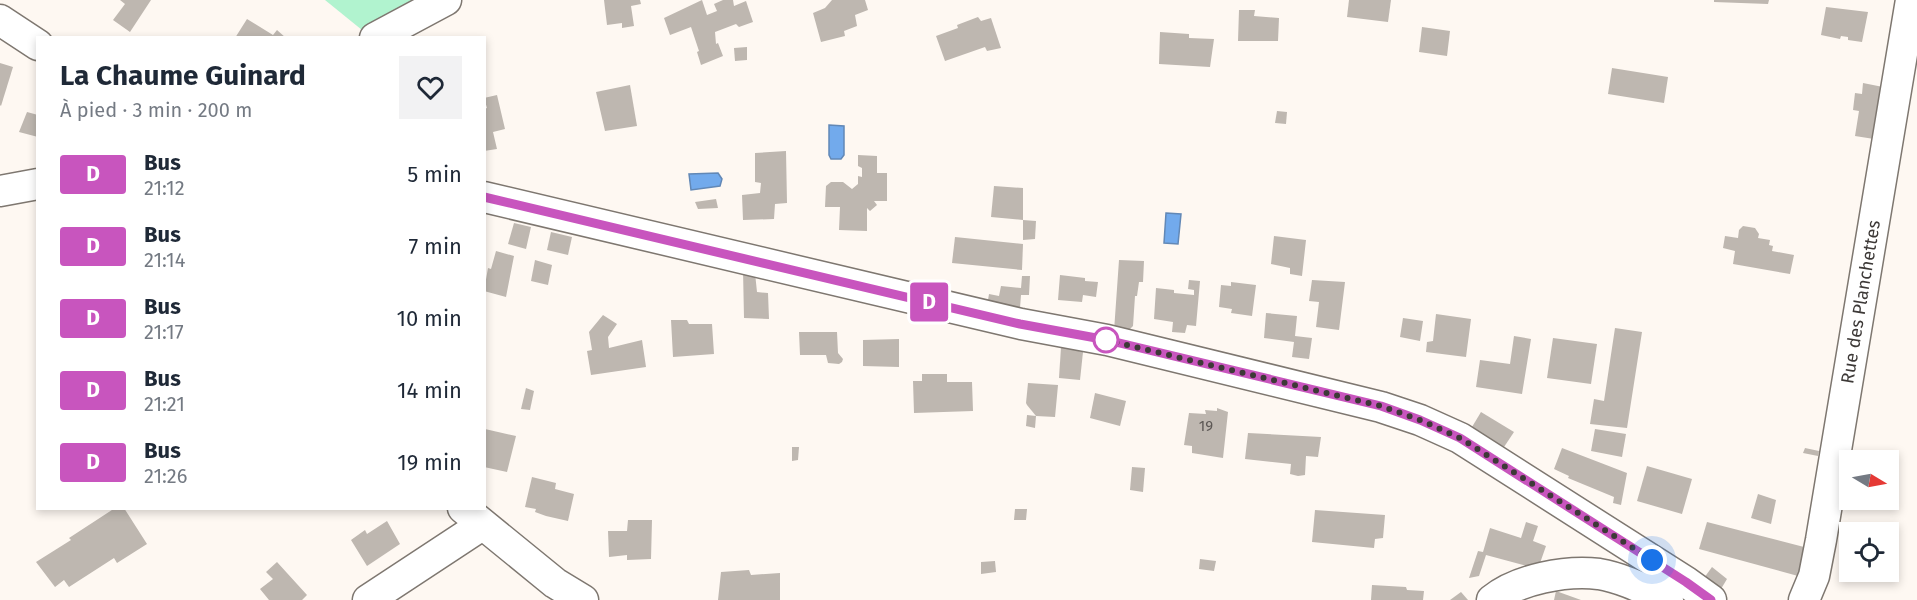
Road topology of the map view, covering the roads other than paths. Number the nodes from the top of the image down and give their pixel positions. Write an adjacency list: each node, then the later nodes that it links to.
1 (446, 0): 4 (street)
2 (1911, 0): 15 (street, Rue des Planchettes)
3 (0, 20): 5 (street)
4 (379, 36)
5 (36, 44)
6 (36, 184): 7 (street)
7 (0, 191)
8 (486, 197): 14 (street)
9 (472, 517): 10 (street); 11 (street)
10 (368, 600)
11 (583, 600)
12 (1492, 600): 13 (street)
13 (1668, 600)
14 (1711, 600)
15 (1804, 600)

